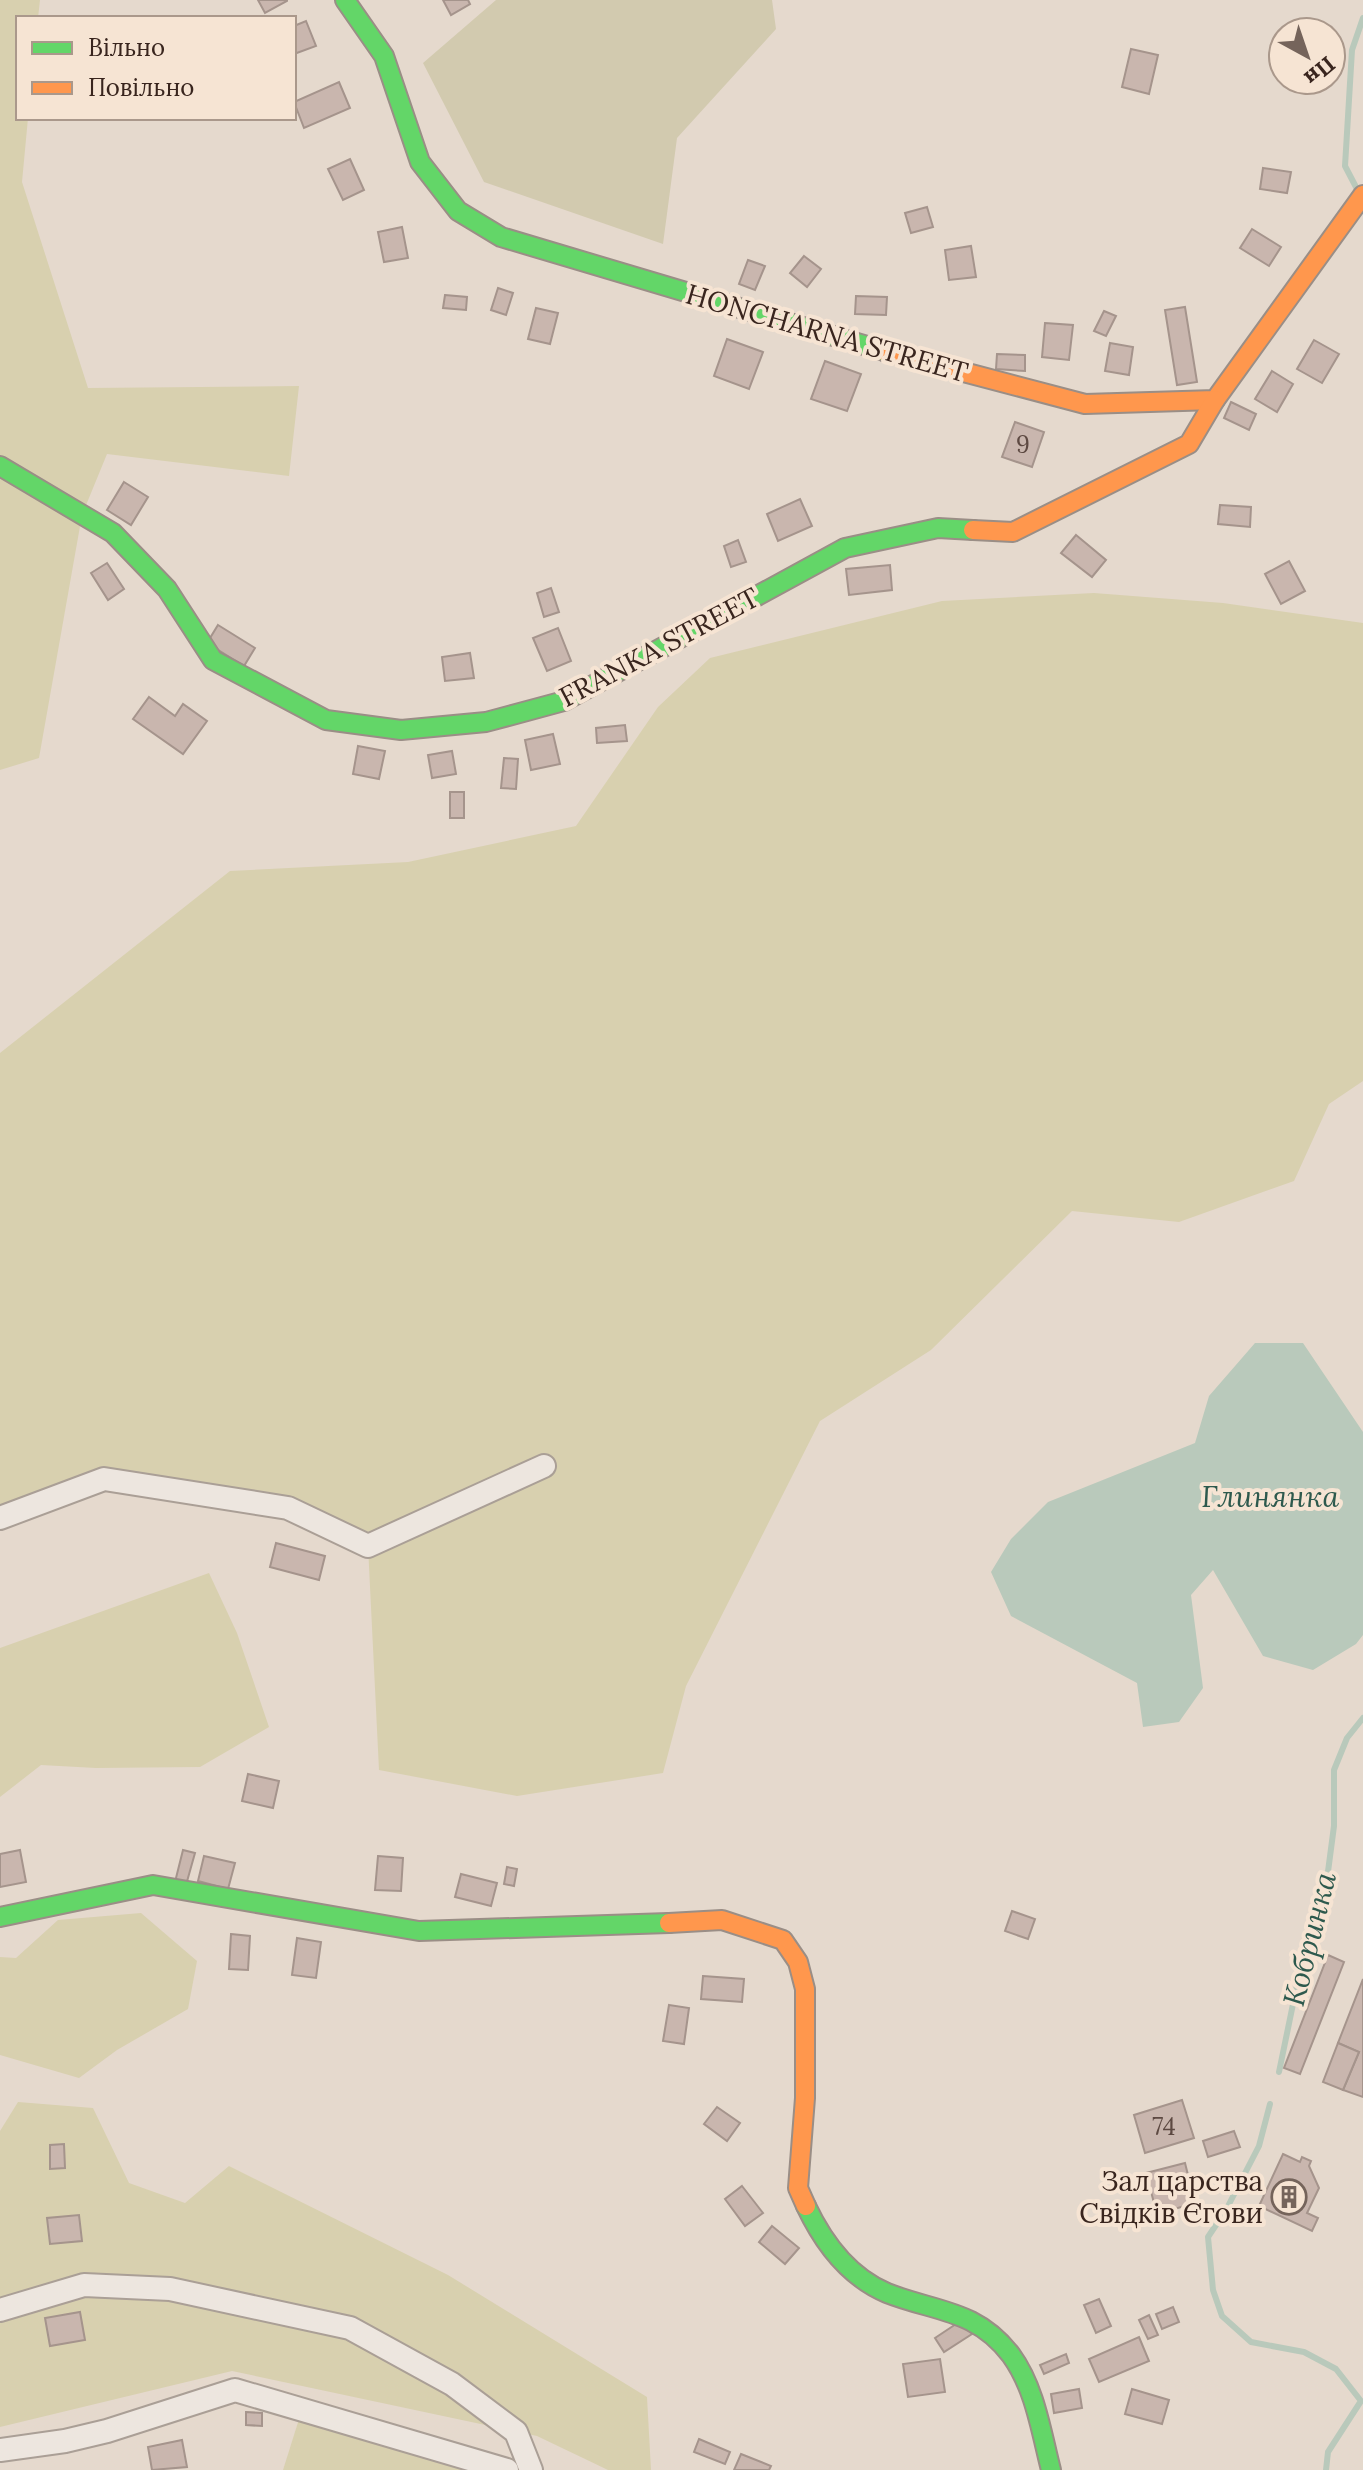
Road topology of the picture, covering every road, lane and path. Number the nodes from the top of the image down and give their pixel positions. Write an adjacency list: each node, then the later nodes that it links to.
1 (345, 0): 3 (street, HONCHARNA STREET)
2 (1357, 201): 3 (street)
3 (1215, 400): 4 (street, FRANKA STREET)
4 (0, 466)
5 (544, 1466): 6 (street)
6 (0, 1518)
7 (0, 1917): 12 (street)
8 (0, 2310): 11 (street)
9 (0, 2450): 10 (street)
10 (507, 2470)
11 (531, 2470)
12 (1051, 2470)

